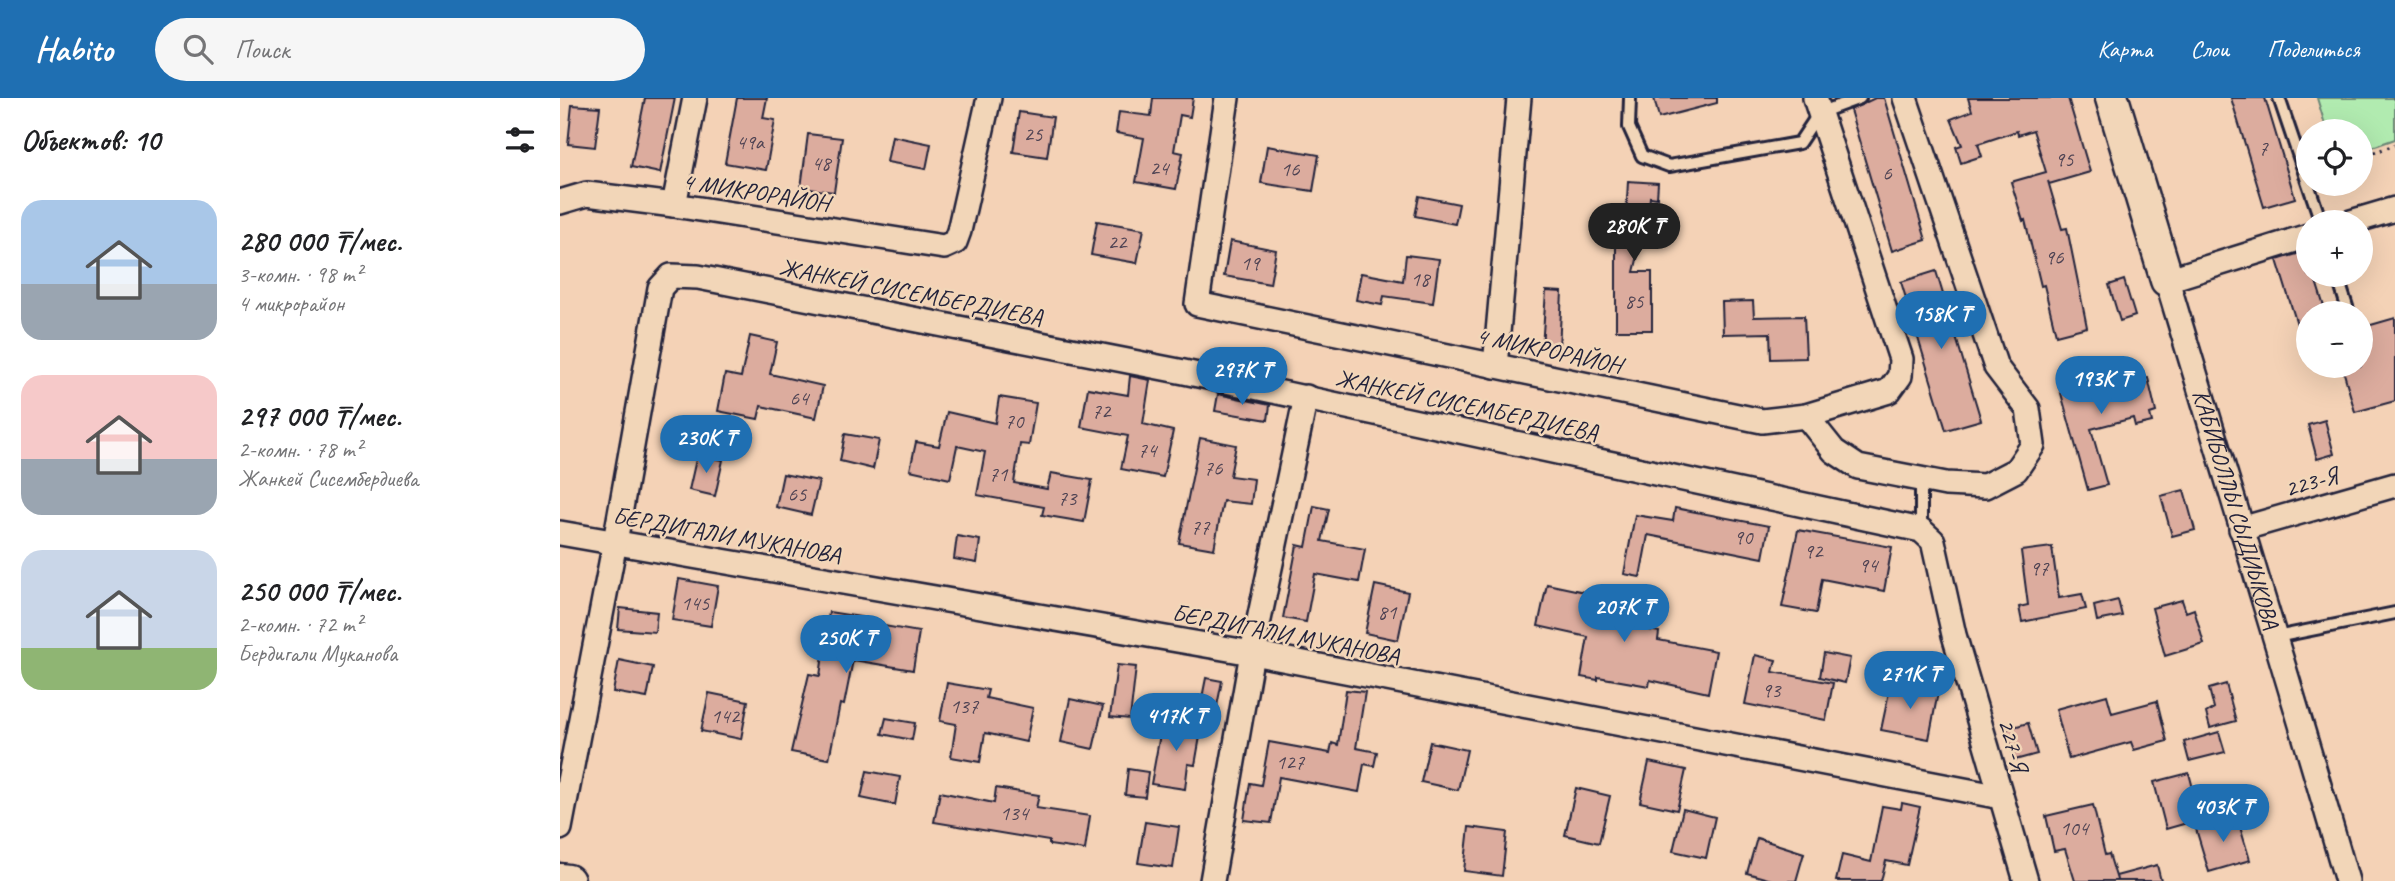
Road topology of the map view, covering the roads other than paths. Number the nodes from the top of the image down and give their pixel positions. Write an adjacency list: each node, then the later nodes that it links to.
1 (695, 98): 12 (street)
2 (989, 98): 12 (street, 4 МИКРОРАЙОН)
3 (1227, 98): 18 (street, 4 МИКРОРАЙОН)
4 (1519, 98): 18 (street)
5 (1630, 98): 10 (lane)
6 (1860, 98): 10 (lane)
7 (1905, 98): 21 (street)
8 (2112, 98): 17 (street, КАБИБОЛЛЫ СЫДИЫКОВА)
9 (2280, 98): 14 (lane)
10 (1817, 106): 20 (street, 4 МИКРОРАЙОН)
11 (560, 202): 12 (street, 4 МИКРОРАЙОН)
12 (674, 205)
13 (2395, 209): 15 (street)
14 (2316, 210)
15 (2373, 216)
16 (2296, 240): 17 (street)
17 (2167, 280): 23 (street, КАБИБОЛЛЫ СЫДИЫКОВА)
18 (1495, 366): 20 (street, 4 МИКРОРАЙОН)
19 (1306, 397): 25 (street, ЖАНКЕЙ СИСЕМБЕРДИЕВА); 26 (street, ЖАНКЕЙ СИСЕМБЕРДИЕВА); 29 (street)
20 (1806, 416): 21 (street)
21 (1921, 479): 25 (lane)
22 (2395, 485): 23 (street, 223-Я)
23 (2241, 529): 28 (street, КАБИБОЛЛЫ СЫДИЫКОВА)
24 (560, 533): 26 (street, БЕРДИГАЛИ МУКАНОВА)
25 (1927, 536): 30 (street, 227-Я)
26 (615, 542): 29 (street, БЕРДИГАЛИ МУКАНОВА); 31 (street)
27 (2395, 613): 28 (lane)
28 (2276, 637): 36 (street, КАБИБОЛЛЫ СЫДИЫКОВА)
29 (1252, 653): 30 (street, БЕРДИГАЛИ МУКАНОВА); 34 (street)
30 (2001, 797): 35 (street, 227-Я)
31 (560, 828)
32 (560, 880): 33 (street)
33 (568, 881)
34 (1212, 881)
35 (2026, 881)
36 (2347, 881)

